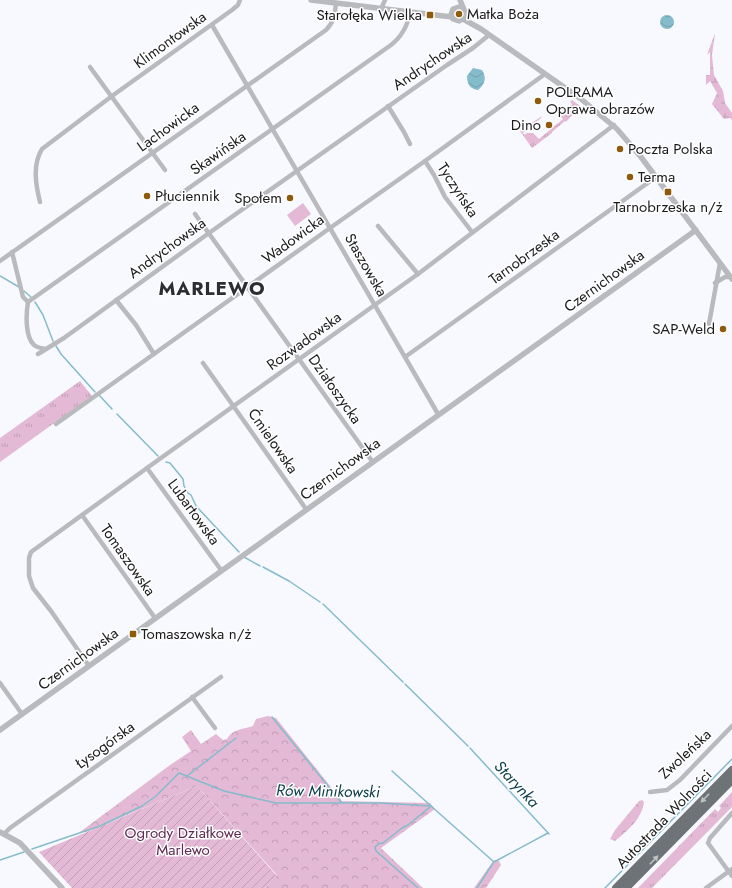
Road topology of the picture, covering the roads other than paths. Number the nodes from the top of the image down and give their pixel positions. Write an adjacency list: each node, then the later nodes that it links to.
1 (240, 0): 11 (street, Klimontowska)
2 (311, 0): 6 (street)
3 (385, 0): 7 (street)
4 (456, 0): 9 (street)
5 (460, 0): 9 (street)
6 (336, 3): 7 (street); 15 (street, Lachowicka)
7 (381, 8): 8 (street)
8 (410, 12): 10 (street); 19 (street, Skawińska)
9 (462, 12): 10 (street); 10 (street); 12 (street)
10 (452, 15)
11 (212, 25): 15 (street, Staszowska); 16 (street, Klimontowska)
12 (489, 35): 14 (street); 17 (street, Andrychowska)
13 (90, 67): 16 (street)
14 (545, 74): 18 (street); 22 (street, Wadowicka)
15 (248, 85): 19 (street, Staszowska); 21 (street, Lachowicka)
16 (112, 96): 21 (street); 26 (street, Klimontowska)
17 (388, 106): 20 (street, Andrychowska); 24 (street, Andrychowska)
18 (614, 125): 25 (street); 31 (street, Rozwadowska)
19 (273, 129): 24 (street, Staszowska); 41 (street, Skawińska)
20 (410, 144)
21 (152, 153): 23 (street); 33 (street, Lachowicka)
22 (425, 161): 29 (street, Wadowicka); 31 (street, Tyczyńska)
23 (165, 170)
24 (297, 170): 29 (street, Staszowska); 32 (street, Andrychowska)
25 (656, 176): 30 (street); 47 (street, Tarnobrzeska)
26 (40, 202)
27 (195, 214): 32 (street, Działoszycka)
28 (378, 226): 36 (street)
29 (330, 228): 39 (street, Wadowicka); 42 (street, Staszowska)
30 (696, 230): 35 (street); 51 (street, Czernichowska)
31 (472, 232): 36 (street, Rozwadowska)
32 (209, 233): 39 (street, Działoszycka); 40 (street, Andrychowska)
33 (12, 252): 34 (street, Lachowicka); 41 (street)
34 (0, 261)
35 (720, 263): 37 (street); 38 (street)
36 (418, 274): 42 (street, Rozwadowska)
37 (731, 278): 38 (street)
38 (715, 284): 43 (street)
39 (247, 287): 46 (street, Wadowicka); 48 (street, Działoszycka)
40 (116, 300): 44 (street, Andrychowska); 46 (street)
41 (28, 302): 44 (street)
42 (375, 304): 47 (street, Staszowska); 48 (street, Rozwadowska)
43 (709, 324)
44 (46, 349): 45 (street, Andrychowska)
45 (38, 354)
46 (154, 354): 52 (street, Wadowicka)
47 (406, 357): 51 (street, Staszowska)
48 (299, 359): 50 (street, Rozwadowska); 53 (street, Działoszycka)
49 (204, 363): 50 (street, Ćmielowska)
50 (234, 407): 54 (street, Rozwadowska); 55 (street, Ćmielowska)
51 (438, 414): 53 (street, Czernichowska)
52 (56, 424)
53 (372, 461): 55 (street, Czernichowska)
54 (147, 468): 56 (street, Rozwadowska); 57 (street, Lubartowska)
55 (306, 509): 57 (street, Czernichowska)
56 (82, 515): 58 (street, Tomaszowska); 59 (street, Rozwadowska)
57 (221, 570): 58 (street, Czernichowska)
58 (155, 618): 59 (street, Czernichowska)
59 (89, 666): 63 (street, Czernichowska)
60 (221, 677): 62 (street, Łysogórska)
61 (0, 683): 63 (street)
62 (192, 697): 65 (street); 71 (street, Łysogórska)
63 (22, 714): 66 (street, Czernichowska)
64 (732, 726): 69 (street, Zwoleńska)
65 (215, 728)
66 (0, 730)
67 (732, 770): 75 (highway, Autostrada Wolności, one-way to 75)
68 (732, 780): 76 (highway, Autostrada Wolności, one-way to 68)
69 (650, 792)
70 (732, 812): 72 (street)
71 (2, 833): 74 (street)
72 (730, 870): 73 (street); 77 (street)
73 (732, 876)
74 (62, 888)
75 (616, 888)
76 (626, 888)
77 (706, 888)

